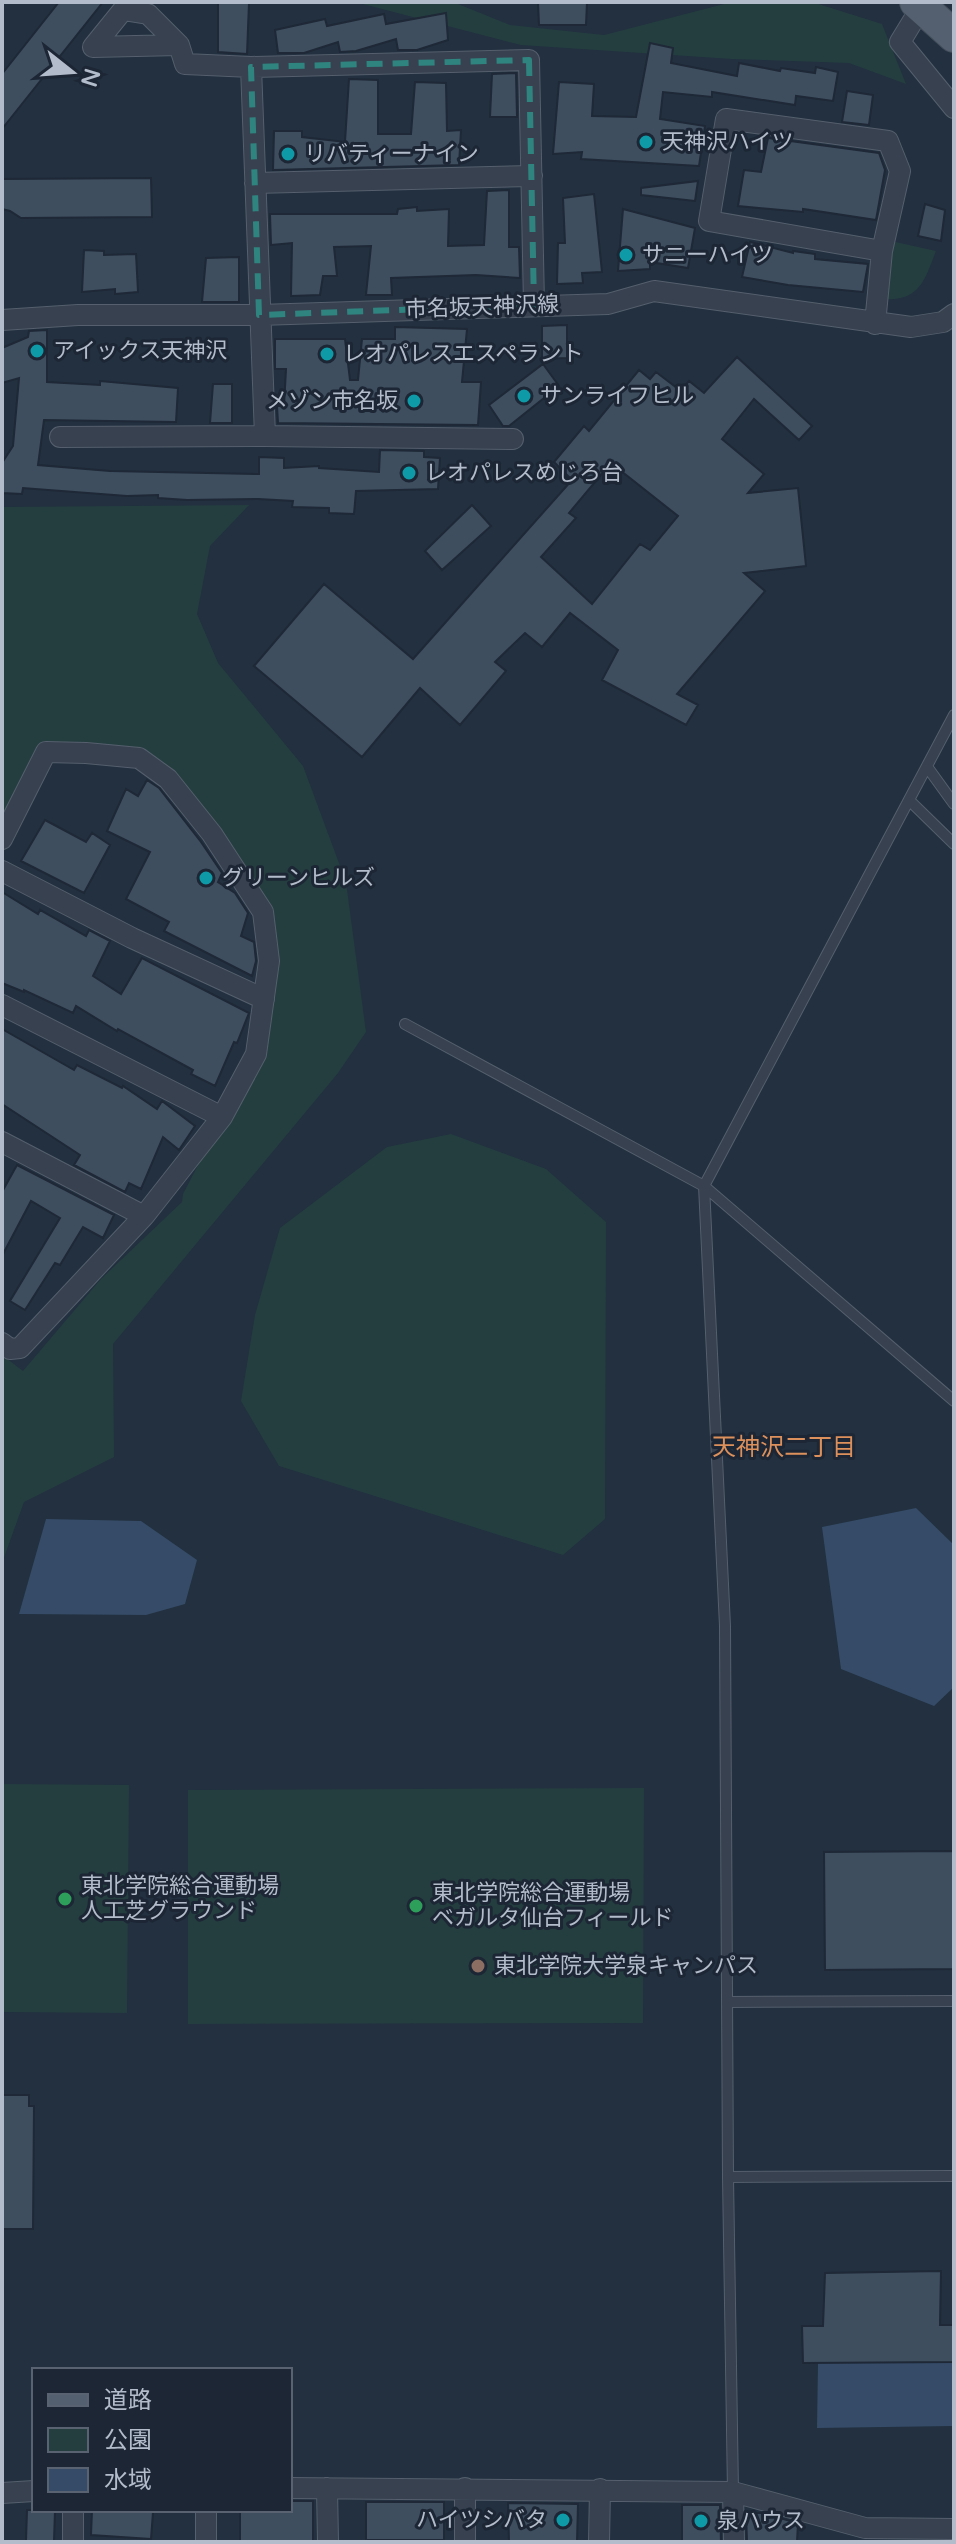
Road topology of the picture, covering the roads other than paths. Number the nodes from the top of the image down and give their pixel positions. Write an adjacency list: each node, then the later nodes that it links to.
1 (919, 4): 2 (main road); 5 (street)
2 (954, 36)
3 (179, 45): 4 (street)
4 (251, 67): 6 (street); 7 (street)
5 (954, 108)
6 (532, 176): 7 (street); 9 (street)
7 (255, 183): 11 (street)
8 (882, 251): 8 (street); 13 (street)
9 (534, 305): 11 (street, 市名坂天神沢線); 13 (street, 市名坂天神沢線)
10 (954, 314): 13 (street, 市名坂天神沢線)
11 (259, 315): 12 (street, 市名坂天神沢線); 14 (street)
12 (2, 320)
13 (875, 324)
14 (265, 436): 15 (street); 16 (street)
15 (60, 437)
16 (513, 439)
17 (954, 715): 18 (lane)
18 (928, 768): 19 (lane); 20 (lane)
19 (910, 801): 22 (lane); 29 (lane)
20 (954, 804)
21 (2, 839): 24 (street)
22 (954, 844)
23 (2, 871): 24 (street)
24 (264, 999): 27 (street)
25 (2, 1005): 27 (street)
26 (405, 1024): 29 (lane)
27 (222, 1117): 30 (street)
28 (2, 1142): 30 (street)
29 (704, 1186): 32 (lane); 34 (lane)
30 (144, 1216): 31 (street)
31 (2, 1343)
32 (954, 1401)
33 (954, 2001): 34 (lane)
34 (728, 2002): 36 (lane)
35 (954, 2176): 36 (lane)
36 (728, 2177): 42 (lane)
37 (292, 2488): 38 (street)
38 (327, 2488): 39 (street); 50 (street)
39 (465, 2488): 40 (street); 51 (street)
40 (600, 2489): 42 (street); 52 (street)
41 (32, 2491): 43 (street)
42 (733, 2492): 47 (street); 53 (street)
43 (2, 2493)
44 (73, 2512): 48 (street)
45 (206, 2512): 49 (street)
46 (954, 2529): 47 (street)
47 (866, 2535)
48 (73, 2542)
49 (206, 2542)
50 (328, 2542)
51 (465, 2542)
52 (599, 2542)
53 (734, 2542)

